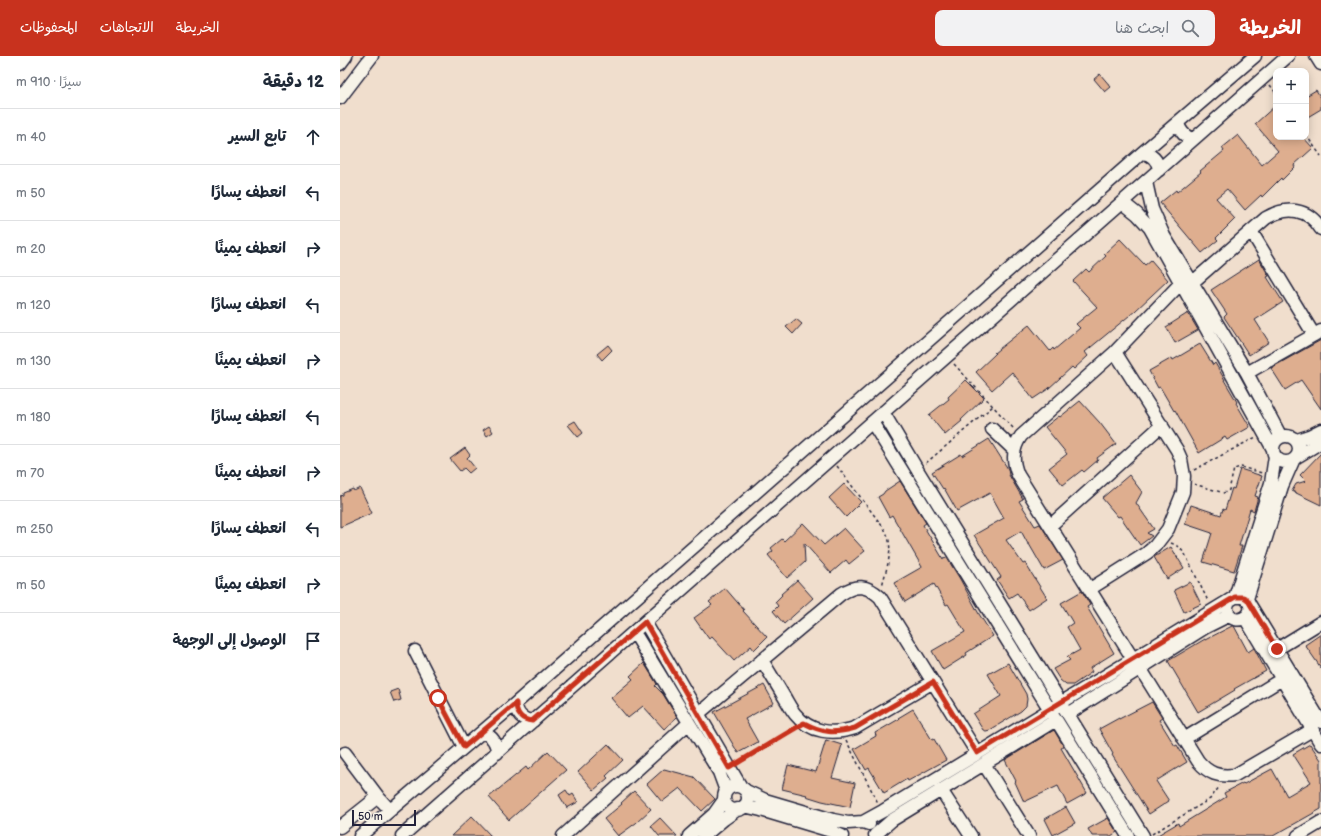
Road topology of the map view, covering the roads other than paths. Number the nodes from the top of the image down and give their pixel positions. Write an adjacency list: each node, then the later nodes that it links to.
1 (346, 56): 6 (street)
2 (372, 56): 8 (street)
3 (1255, 56): 9 (street)
4 (1288, 56): 10 (street)
5 (1316, 56): 7 (street)
6 (340, 64)
7 (1321, 64)
8 (340, 98)
9 (1178, 123): 10 (street); 11 (street)
10 (1193, 139): 12 (street)
11 (1142, 153): 12 (street); 53 (street)
12 (1159, 170): 13 (street)
13 (1146, 182): 14 (street); 17 (street)
14 (1122, 202): 17 (street); 22 (street)
15 (1321, 229): 16 (street)
16 (1251, 231): 17 (street); 18 (street)
17 (1187, 282): 19 (street); 20 (street)
18 (1317, 333): 21 (street)
19 (1221, 343): 21 (street); 31 (street)
20 (1114, 352): 24 (street); 30 (street)
21 (1247, 373): 27 (street)
22 (883, 412): 23 (street); 33 (street)
23 (872, 422): 35 (street); 43 (street)
24 (1162, 425): 34 (street); 37 (street)
25 (992, 429): 30 (street)
26 (1321, 430): 28 (street)
27 (1281, 437): 28 (street); 31 (street)
28 (1296, 440): 32 (street)
29 (1321, 442): 32 (street)
30 (1014, 450): 34 (street)
31 (1274, 453): 32 (street); 39 (street)
32 (1296, 458): 40 (street)
33 (951, 524): 35 (street); 36 (street)
34 (1050, 526): 37 (street)
35 (939, 531): 38 (street)
36 (991, 589): 38 (street); 52 (street)
37 (1090, 589): 49 (street)
38 (980, 596): 54 (street)
39 (1232, 599): 40 (street); 41 (street); 49 (street)
40 (1249, 602): 42 (street); 46 (street)
41 (1230, 615): 42 (street); 49 (street)
42 (1245, 618): 50 (street)
43 (645, 622): 45 (street); 55 (street)
44 (1321, 622): 46 (street)
45 (634, 632): 58 (street); 59 (street)
46 (1277, 649): 60 (street)
47 (415, 651): 64 (street)
48 (762, 660): 51 (street); 51 (street); 55 (street)
49 (1136, 663): 52 (street); 56 (street); 62 (street)
50 (1282, 679): 60 (street); 62 (street)
51 (933, 682): 67 (street)
52 (1061, 702): 54 (street); 56 (street)
53 (516, 703): 58 (street); 61 (street)
54 (1050, 709): 57 (street); 67 (street)
55 (698, 714): 70 (street)
56 (1068, 714): 69 (street)
57 (1056, 720): 68 (street); 73 (street)
58 (532, 721): 66 (street)
59 (689, 723): 72 (street); 82 (street)
60 (1317, 726): 62 (street); 63 (street)
61 (482, 732): 64 (street); 66 (street)
62 (1184, 739)
63 (1321, 744)
64 (464, 747): 76 (street)
65 (345, 753): 74 (street)
66 (497, 753): 81 (street)
67 (977, 753): 77 (street)
68 (984, 764): 71 (street); 89 (street)
69 (1114, 788): 73 (street); 91 (street)
70 (744, 789): 72 (street); 75 (street); 77 (street)
71 (941, 790): 87 (street); 88 (street)
72 (725, 795): 75 (street); 83 (street)
73 (1103, 795): 90 (street)
74 (379, 798): 76 (street); 79 (street)
75 (741, 808): 84 (street); 85 (street)
76 (390, 810): 80 (street)
77 (859, 822): 86 (street); 87 (street)
78 (1321, 822): 92 (street)
79 (340, 827)
80 (360, 836)
81 (402, 836)
82 (563, 836)
83 (689, 836)
84 (704, 836)
85 (842, 836)
86 (848, 836)
87 (874, 836)
88 (971, 836)
89 (1029, 836)
90 (1128, 836)
91 (1143, 836)
92 (1298, 836)

